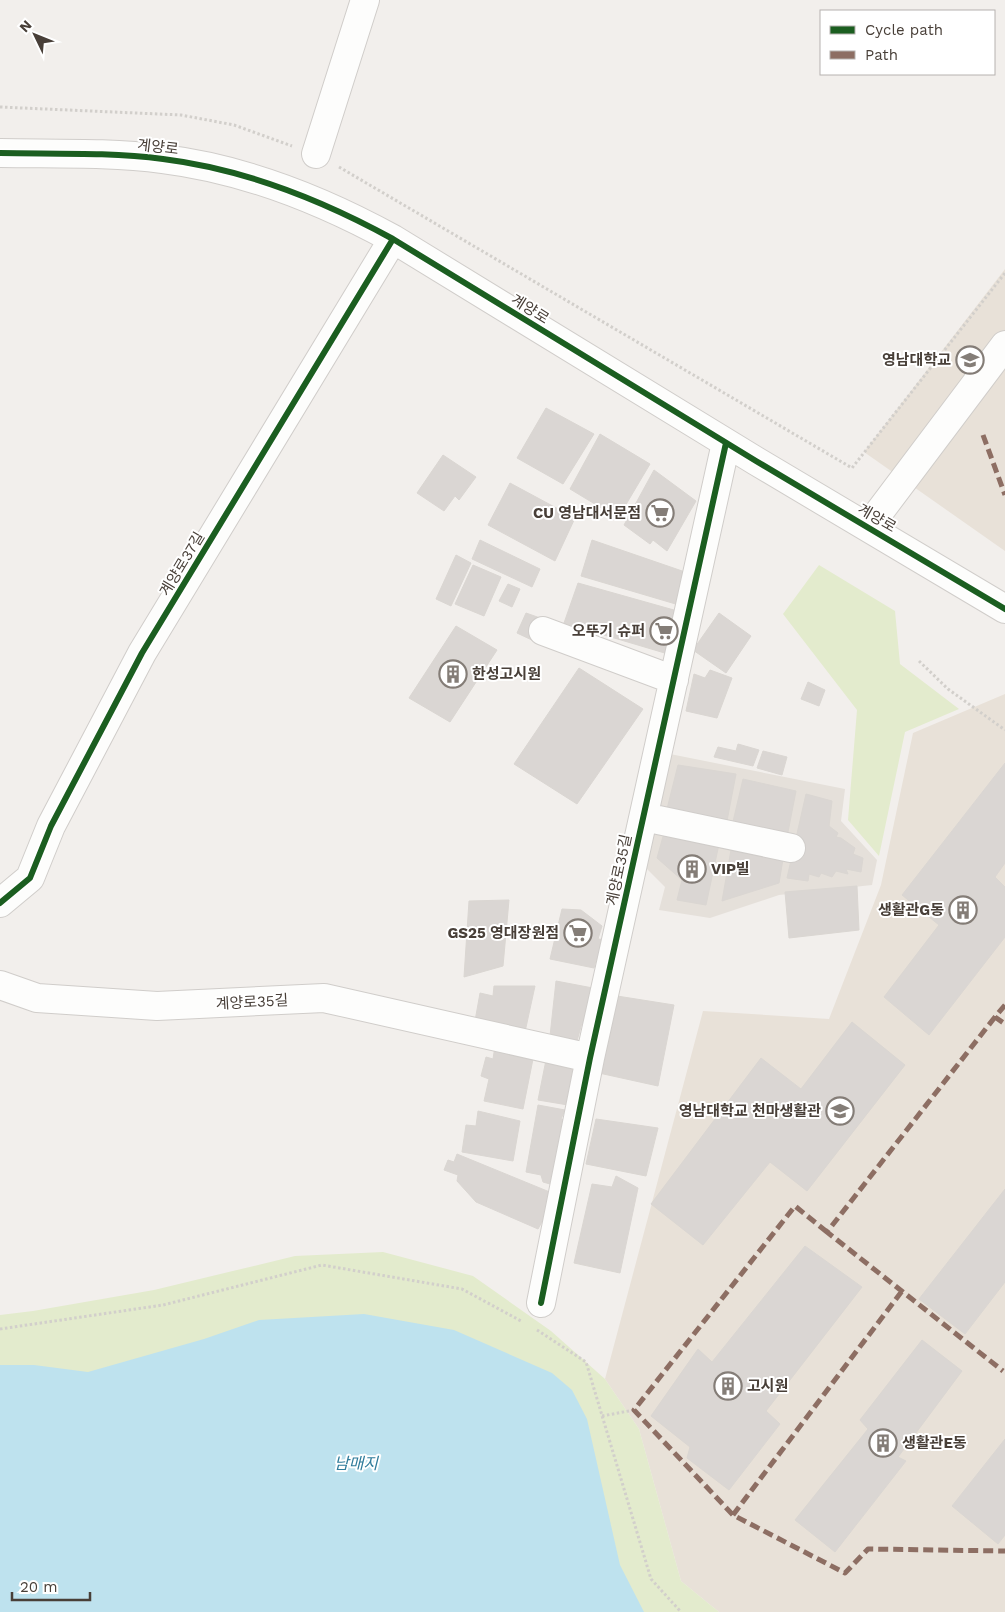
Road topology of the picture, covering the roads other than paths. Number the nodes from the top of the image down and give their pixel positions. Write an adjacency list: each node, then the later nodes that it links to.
1 (365, 0): 3 (street)
2 (0, 154): 4 (street, 계양로)
3 (316, 154)
4 (394, 239): 6 (street, 계양로); 13 (street, 계양로37길)
5 (1005, 345): 7 (street)
6 (726, 443): 7 (street, 계양로); 10 (street, 계양로35길)
7 (868, 527): 8 (street, 계양로)
8 (1005, 609)
9 (542, 631): 10 (street)
10 (674, 680): 11 (street, 계양로35길)
11 (644, 817): 12 (street, 계양로35길); 15 (street, 계양로35길)
12 (791, 848)
13 (0, 903)
14 (0, 985): 15 (street, 계양로35길)
15 (590, 1058): 16 (street, 계양로35길)
16 (533, 1318)

